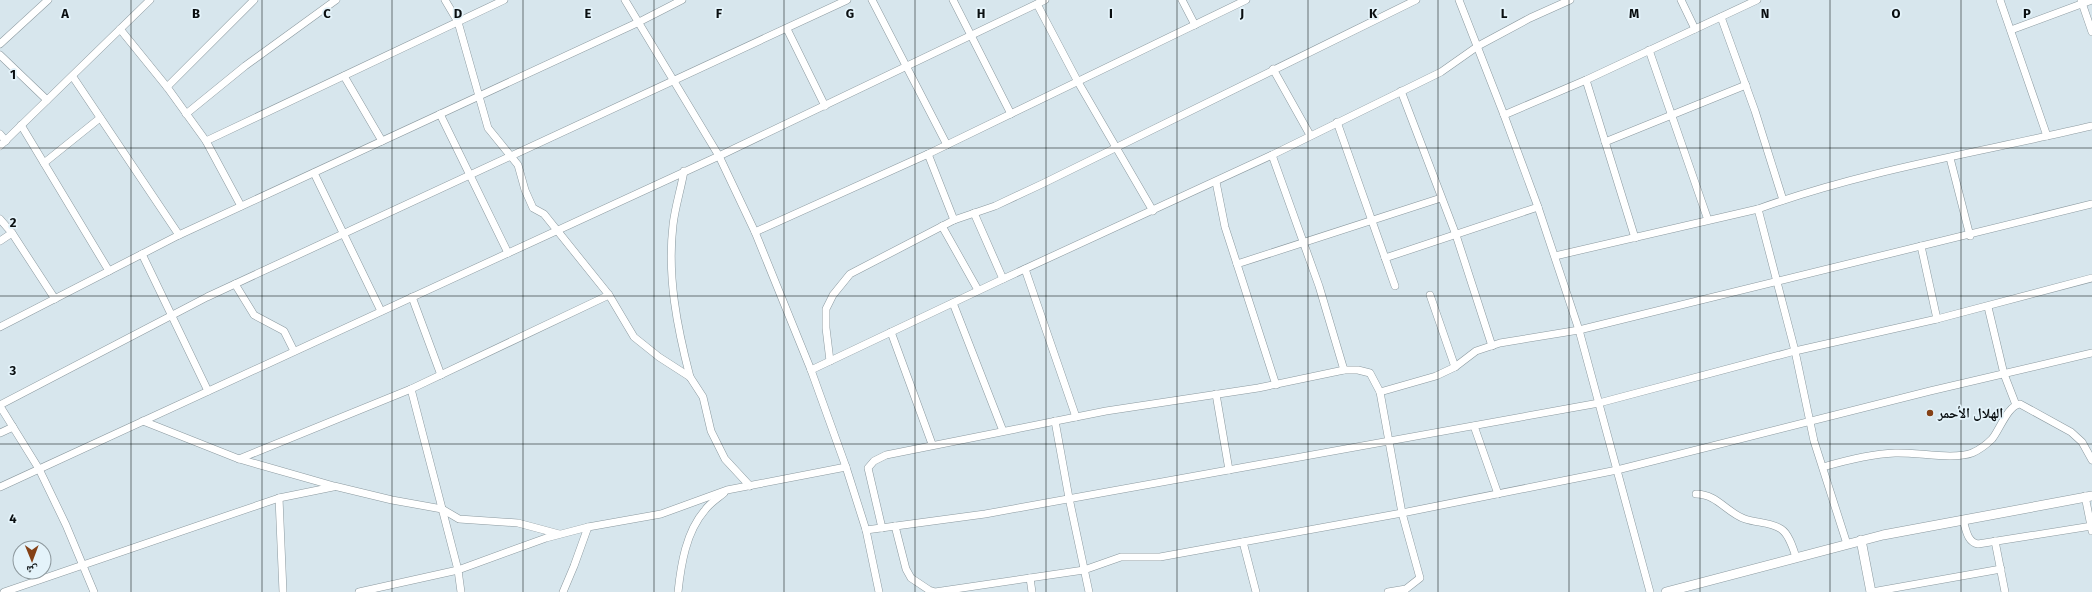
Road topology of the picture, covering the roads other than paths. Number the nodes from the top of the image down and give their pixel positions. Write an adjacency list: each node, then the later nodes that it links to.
1 (48, 0): 37 (street)
2 (150, 0): 33 (street)
3 (254, 0): 49 (street)
4 (336, 0): 54 (street)
5 (445, 0): 28 (street)
6 (504, 0): 28 (street)
7 (625, 0): 29 (street)
8 (682, 0): 29 (street)
9 (847, 0): 23 (street)
10 (872, 0): 41 (street)
11 (953, 0): 36 (street)
12 (1028, 0): 26 (street)
13 (1045, 0): 25 (street)
14 (1182, 0): 30 (street)
15 (1246, 0): 30 (street)
16 (1416, 0): 42 (street)
17 (1458, 0): 38 (street)
18 (1570, 0): 38 (street)
19 (1681, 0): 32 (street)
20 (1757, 0): 27 (street)
21 (2000, 0): 34 (street)
22 (2092, 0): 24 (street)
23 (838, 2): 31 (street)
24 (2082, 2): 34 (street); 35 (street)
25 (1037, 4): 26 (street); 47 (street)
26 (1030, 8): 36 (street)
27 (1721, 17): 32 (street); 48 (street)
28 (458, 22): 43 (street); 51 (street)
29 (639, 22): 46 (street); 51 (street)
30 (1195, 25): 47 (street)
31 (787, 29): 46 (street); 53 (street)
32 (1695, 29): 39 (street)
33 (120, 30): 44 (street); 49 (street)
34 (2011, 30): 65 (street)
35 (2092, 32)
36 (971, 36): 41 (street); 56 (street)
37 (0, 44)
38 (1478, 46): 50 (street); 57 (street)
39 (1649, 50): 45 (street); 58 (street)
40 (0, 55): 52 (street)
41 (906, 67): 53 (street); 70 (street)
42 (1273, 69): 64 (street); 72 (street)
43 (344, 76): 67 (street); 68 (street)
44 (73, 77): 52 (street); 59 (street)
45 (1586, 80): 57 (street); 69 (street)
46 (674, 81): 75 (street); 76 (street)
47 (1078, 82): 56 (street); 72 (street)
48 (1746, 85): 58 (street); 84 (street)
49 (167, 87): 54 (street)
50 (1401, 91): 60 (street); 83 (street)
51 (478, 96): 55 (street); 75 (street)
52 (47, 100): 61 (street)
53 (825, 106): 76 (street)
54 (186, 114): 67 (street)
55 (440, 114): 68 (street); 81 (street)
56 (1011, 114): 70 (street)
57 (1504, 115): 87 (street)
58 (1671, 115): 69 (street); 94 (street)
59 (100, 118): 78 (street); 100 (street)
60 (1337, 122): 64 (street); 93 (street)
61 (21, 125): 66 (street); 78 (street)
62 (2092, 126): 65 (street)
63 (0, 134): 66 (street)
64 (1310, 135): 74 (street)
65 (2047, 136): 77 (street)
66 (6, 141): 71 (street)
67 (206, 141): 86 (street)
68 (382, 141): 80 (street)
69 (1605, 142): 103 (street)
70 (947, 145): 73 (street)
71 (0, 146)
72 (1116, 147): 89 (street); 90 (street)
73 (928, 154): 92 (street); 97 (street)
74 (1272, 155): 82 (street); 105 (street)
75 (511, 156): 81 (street); 96 (street)
76 (719, 156): 79 (street); 97 (street)
77 (1950, 158): 84 (street); 102 (street)
78 (44, 162): 113 (street)
79 (684, 171): 96 (street); 142 (street)
80 (314, 173): 86 (street); 99 (street)
81 (469, 176): 99 (street); 107 (street)
82 (1216, 182): 89 (street); 111 (street)
83 (1441, 198): 93 (street); 101 (street)
84 (1783, 200): 88 (street)
85 (2092, 204): 102 (street)
86 (241, 206): 100 (street)
87 (1538, 207): 101 (street); 109 (street)
88 (1758, 209): 94 (street); 116 (street)
89 (1153, 211): 112 (street)
90 (974, 213): 92 (street); 114 (street)
91 (0, 219): 98 (street)
92 (954, 220): 95 (street)
93 (1373, 220): 105 (street); 110 (street)
94 (1708, 220): 103 (street)
95 (942, 226): 119 (street); 136 (street)
96 (556, 230): 107 (street); 120 (street)
97 (755, 232): 138 (street)
98 (12, 233): 104 (street); 123 (street)
99 (344, 234): 117 (street); 126 (street)
100 (179, 235): 108 (street)
101 (1456, 235): 110 (street); 132 (street)
102 (1970, 236): 106 (street)
103 (1635, 238): 109 (street)
104 (0, 241)
105 (1303, 244): 111 (street); 139 (street)
106 (1921, 246): 116 (street); 128 (street)
107 (508, 253): 122 (street)
108 (142, 254): 113 (street); 127 (street)
109 (1555, 256): 130 (street)
110 (1385, 258): 118 (street)
111 (1236, 264): 143 (street)
112 (1025, 269): 114 (street); 151 (street)
113 (109, 271): 123 (street)
114 (1003, 278): 119 (street)
115 (2092, 278): 125 (street)
116 (1777, 281): 130 (street); 134 (street)
117 (235, 284): 127 (street); 133 (street)
118 (1395, 286)
119 (978, 290): 124 (street)
120 (609, 295): 141 (street); 142 (street)
121 (1430, 295): 137 (street)
122 (412, 297): 126 (street); 141 (street)
123 (55, 299): 129 (street)
124 (953, 303): 131 (street); 157 (street)
125 (1988, 307): 128 (street); 140 (street)
126 (381, 311): 133 (street)
127 (172, 315): 145 (street); 149 (street)
128 (1938, 319): 134 (street)
129 (0, 327)
130 (1579, 330): 132 (street); 148 (street)
131 (891, 332): 136 (street); 160 (street)
132 (1492, 346): 137 (street)
133 (294, 351): 145 (street)
134 (1796, 351): 148 (street); 154 (street)
135 (2092, 353): 140 (street)
136 (830, 361): 138 (street)
137 (1455, 367): 146 (street)
138 (811, 370): 163 (street)
139 (1344, 370): 143 (street); 146 (street)
140 (2004, 374): 150 (street); 154 (street)
141 (441, 375): 144 (street)
142 (690, 377): 169 (street)
143 (1276, 385): 147 (street)
144 (410, 389): 161 (street); 177 (street)
145 (208, 391): 152 (street)
146 (1380, 392): 159 (street)
147 (1216, 394): 151 (street); 166 (street)
148 (1599, 402): 155 (street); 167 (street)
149 (0, 405): 156 (street)
150 (2016, 405): 162 (street); 164 (street)
151 (1076, 417): 153 (street)
152 (143, 421): 161 (street); 165 (street)
153 (1055, 421): 157 (street); 176 (street)
154 (1809, 421): 164 (street); 167 (street)
155 (1474, 426): 159 (street); 172 (street)
156 (13, 427): 158 (street); 165 (street)
157 (1003, 431): 160 (street)
158 (0, 433)
159 (1389, 441): 166 (street); 178 (street)
160 (932, 444): 183 (street)
161 (239, 459): 168 (street)
162 (2092, 460)
163 (846, 467): 169 (street); 184 (street)
164 (1823, 467): 189 (street)
165 (39, 469): 170 (street); 191 (street)
166 (1229, 470): 176 (street)
167 (1617, 470): 172 (street); 209 (street)
168 (334, 486): 175 (street); 177 (street)
169 (750, 486): 171 (street)
170 (0, 488)
171 (727, 490): 181 (street); 203 (street)
172 (1498, 494): 178 (street)
173 (1696, 494): 190 (street)
174 (2089, 496): 179 (street); 182 (street)
175 (279, 498): 191 (street); 199 (street)
176 (1069, 498): 180 (street); 194 (street)
177 (442, 509): 185 (street); 193 (street)
178 (1402, 513): 188 (street); 196 (street)
179 (1963, 520): 186 (street); 187 (street)
180 (895, 526): 183 (street); 195 (street)
181 (588, 527): 185 (street); 202 (street)
182 (2092, 527): 187 (street)
183 (882, 528): 184 (street)
184 (866, 530): 204 (street)
185 (561, 534): 193 (street)
186 (1861, 540): 189 (street); 211 (street)
187 (1995, 541): 192 (street)
188 (1243, 542): 194 (street); 207 (street)
189 (1847, 544): 190 (street)
190 (1796, 557): 210 (street)
191 (82, 566): 197 (street); 198 (street)
192 (2001, 569): 211 (street); 212 (street)
193 (458, 570): 200 (street); 201 (street)
194 (1084, 570): 195 (street); 206 (street)
195 (1030, 578): 205 (street)
196 (1406, 590): 208 (street)
197 (4, 592)
198 (94, 592)
199 (282, 592)
200 (359, 592)
201 (461, 592)
202 (563, 592)
203 (678, 592)
204 (879, 592)
205 (1032, 592)
206 (1089, 592)
207 (1256, 592)
208 (1388, 592)
209 (1650, 592)
210 (1666, 592)
211 (1871, 592)
212 (2005, 592)

